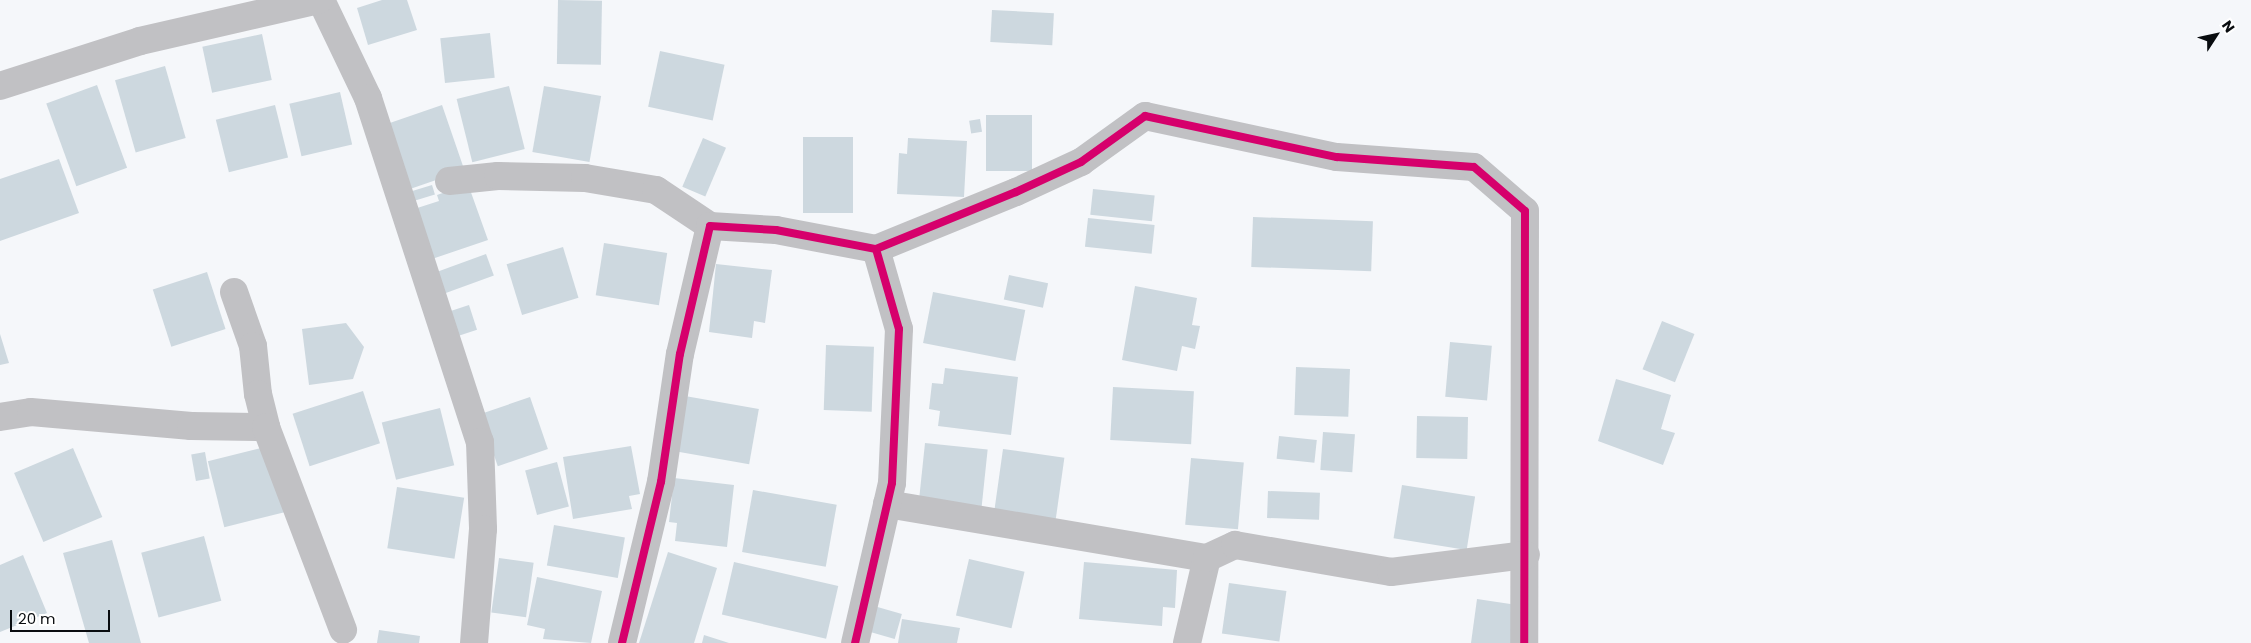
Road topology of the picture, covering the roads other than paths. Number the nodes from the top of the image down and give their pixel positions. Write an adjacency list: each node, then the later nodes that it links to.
1 (320, 0): 2 (street); 13 (street)
2 (0, 86)
3 (449, 181): 4 (street)
4 (710, 226): 5 (street); 14 (street)
5 (876, 250): 9 (street); 10 (street)
6 (234, 292): 8 (street)
7 (0, 418): 8 (street)
8 (266, 427): 12 (street)
9 (887, 504): 11 (street); 15 (street)
10 (1526, 555): 11 (street); 17 (street)
11 (1207, 558): 16 (street)
12 (343, 630)
13 (474, 643)
14 (622, 643)
15 (855, 643)
16 (1187, 643)
17 (1524, 643)

